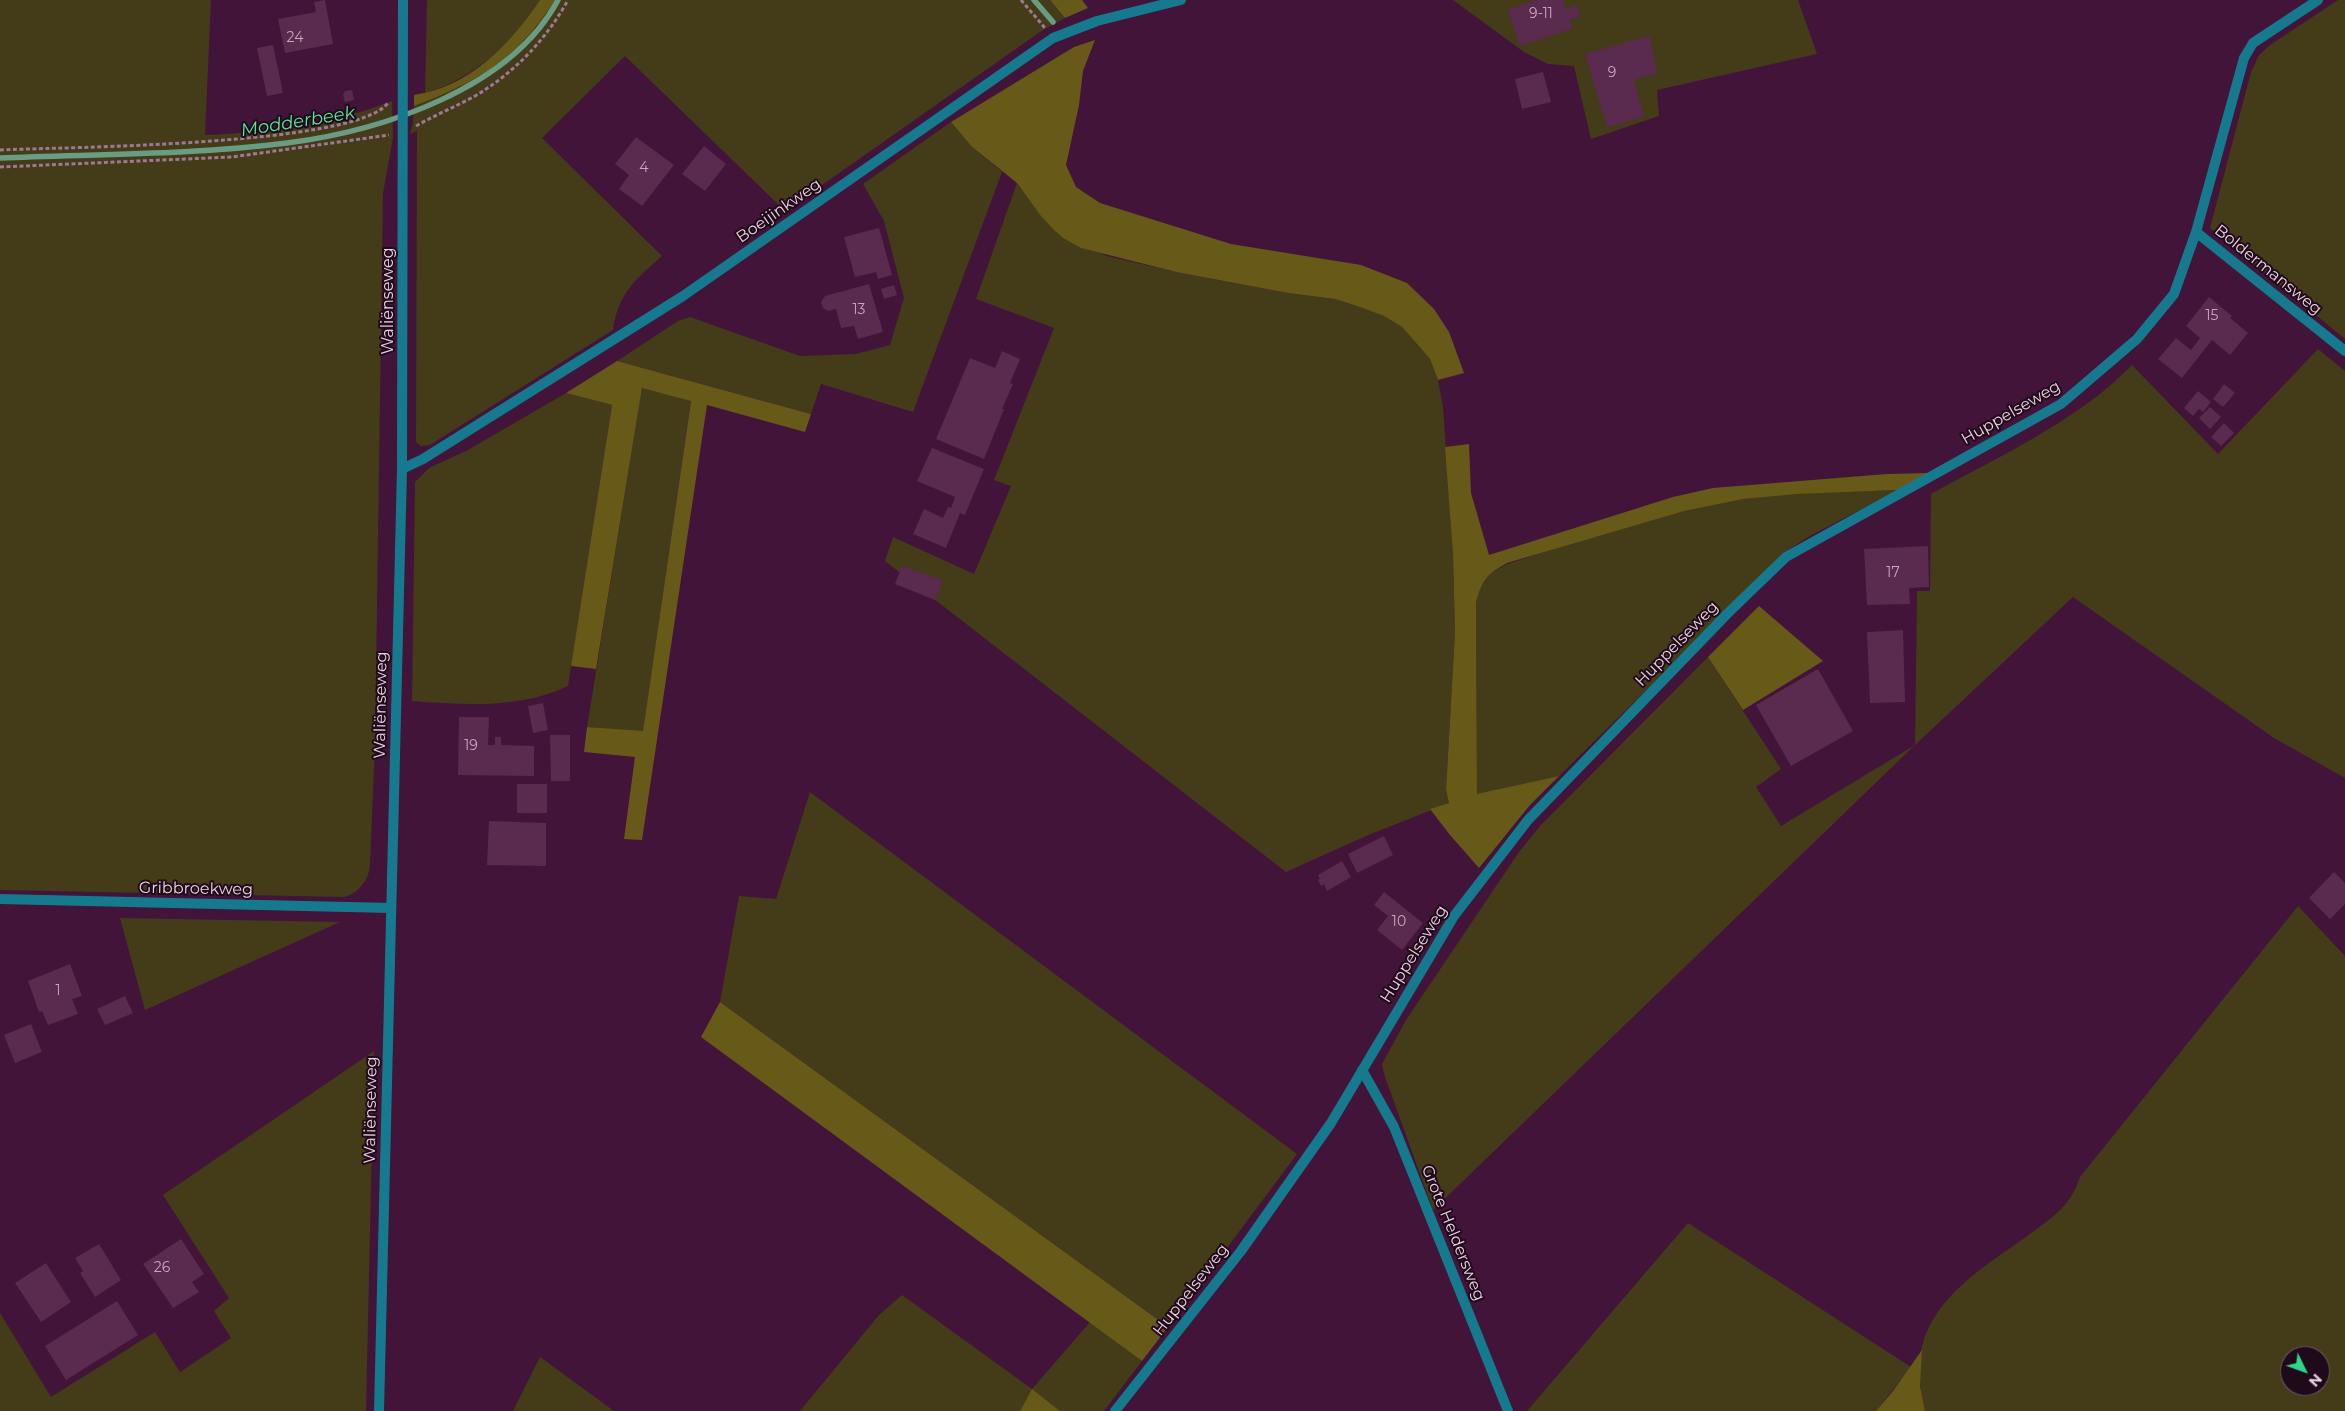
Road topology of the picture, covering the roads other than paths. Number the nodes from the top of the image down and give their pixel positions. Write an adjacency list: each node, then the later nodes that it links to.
1 (404, 0): 6 (street, Waliënseweg)
2 (1181, 0): 6 (street, Boeijinkweg)
3 (2318, 0): 4 (street, Huppelseweg)
4 (2196, 232): 5 (street, Boldermansweg); 9 (street, Huppelseweg)
5 (2345, 351)
6 (402, 469): 8 (street, Waliënseweg)
7 (0, 899): 8 (street, Gribbroekweg)
8 (391, 908): 10 (street, Waliënseweg)
9 (1362, 1070): 11 (street, Huppelseweg); 12 (street, Grote Heldersweg)
10 (378, 1411)
11 (1115, 1411)
12 (1508, 1411)

